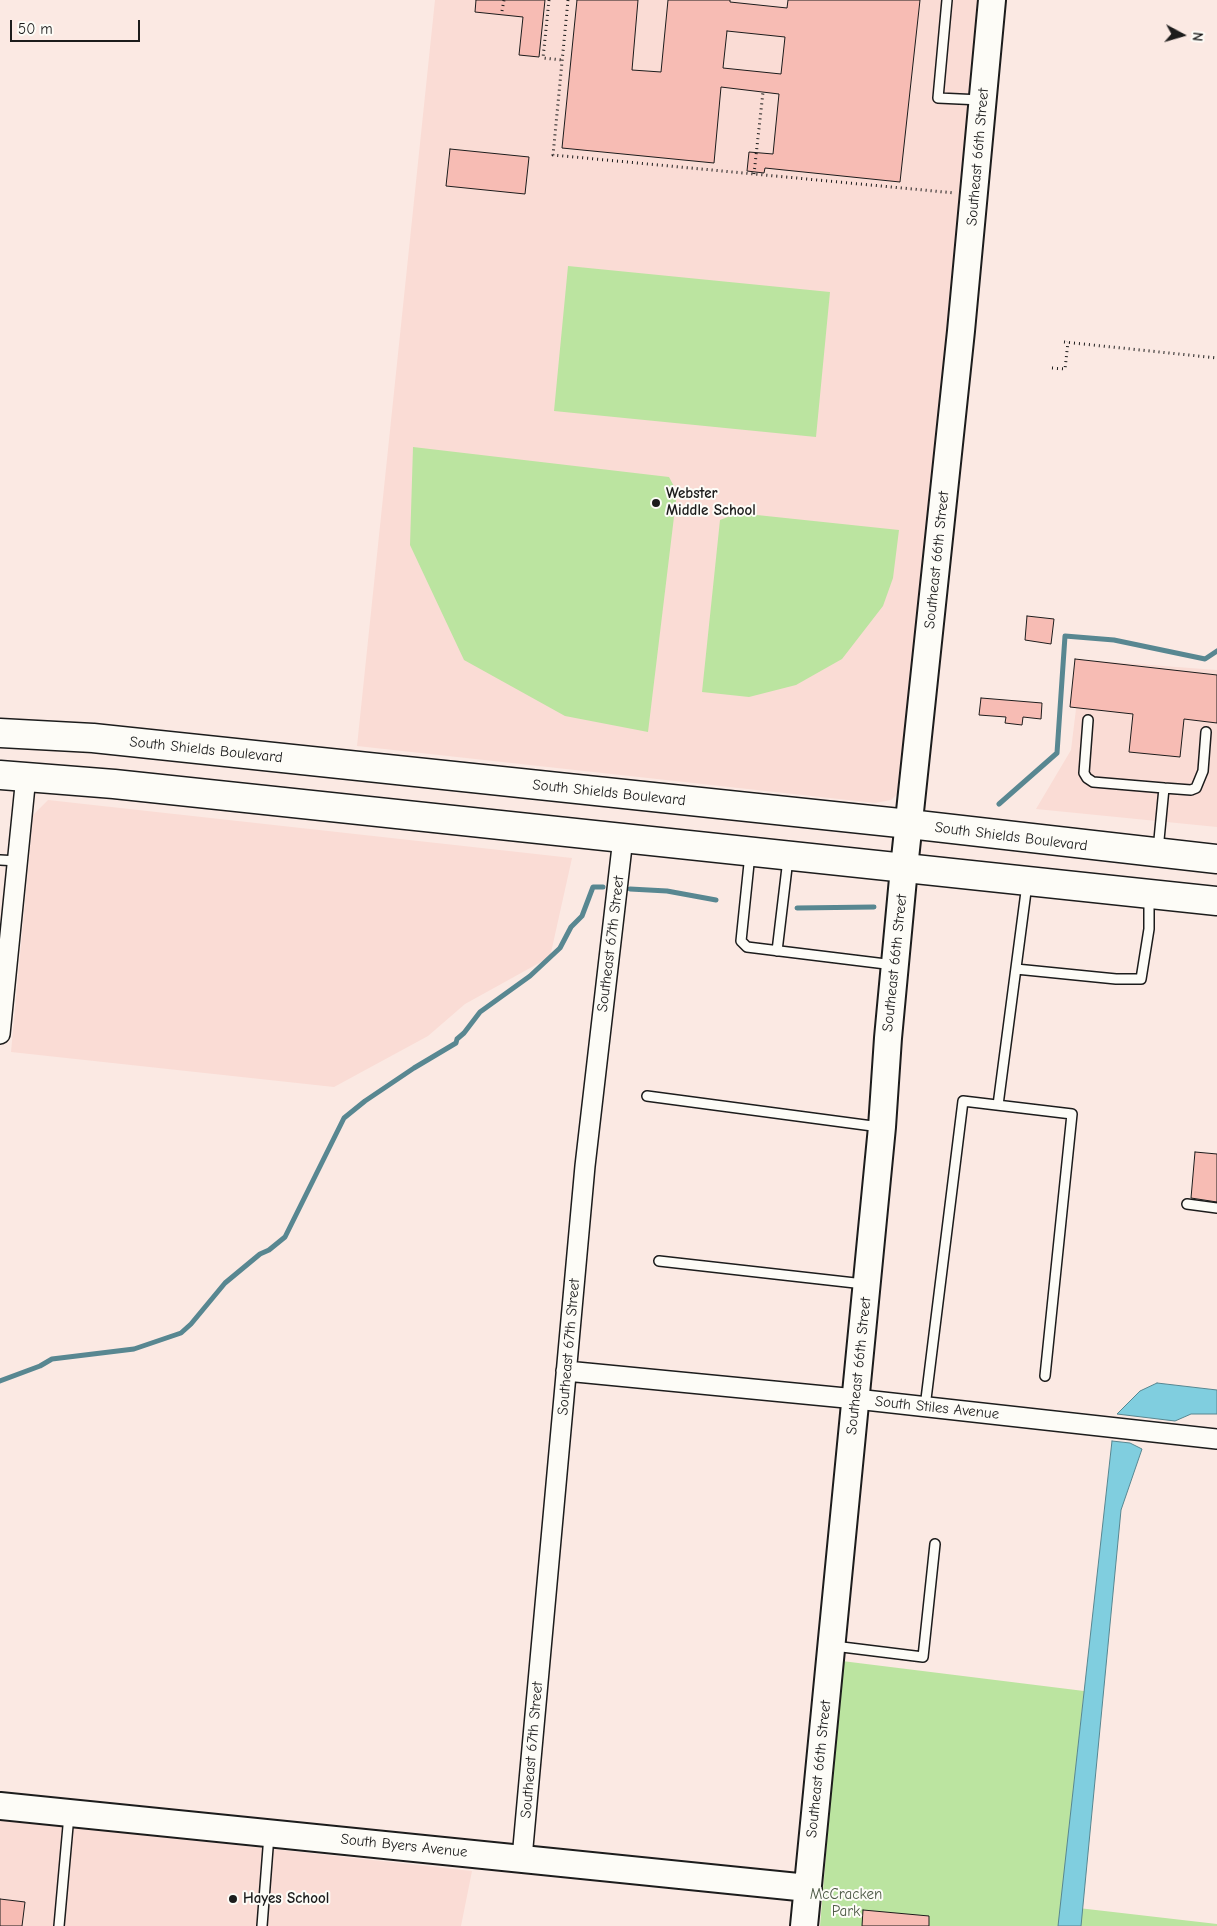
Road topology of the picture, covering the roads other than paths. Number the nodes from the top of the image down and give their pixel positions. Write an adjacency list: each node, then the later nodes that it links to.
1 (947, 0): 3 (lane)
2 (992, 0): 3 (street, Southeast 66th Street)
3 (984, 100): 9 (street, Southeast 66th Street)
4 (1088, 720): 8 (lane)
5 (1206, 732): 8 (lane)
6 (0, 733): 9 (main road, South Shields Boulevard)
7 (13, 775): 10 (main road); 15 (street)
8 (1164, 788): 12 (lane)
9 (909, 824): 12 (main road, South Shields Boulevard); 16 (street, Southeast 66th Street)
10 (623, 838): 11 (main road); 32 (street, Southeast 67th Street)
11 (751, 851): 13 (main road); 21 (lane)
12 (1158, 853): 14 (main road, South Shields Boulevard)
13 (788, 855): 16 (main road); 21 (lane)
14 (1217, 859)
15 (9, 861): 20 (street)
16 (904, 868): 17 (main road); 22 (street, Southeast 66th Street)
17 (1027, 881): 18 (main road); 23 (lane)
18 (1149, 894): 19 (main road); 23 (lane)
19 (1217, 901)
20 (5, 936): 24 (street)
21 (778, 951): 22 (lane)
22 (895, 965): 27 (street, Southeast 66th Street)
23 (1016, 969): 26 (lane)
24 (0, 1034)
25 (647, 1096): 27 (lane)
26 (998, 1105): 33 (lane); 35 (lane)
27 (882, 1127): 31 (street, Southeast 66th Street)
28 (1187, 1204): 29 (lane)
29 (1217, 1208)
30 (659, 1262): 31 (lane)
31 (867, 1284): 34 (street, Southeast 66th Street)
32 (566, 1371): 34 (street, South Stiles Avenue); 42 (street, Southeast 67th Street)
33 (1046, 1376)
34 (856, 1399): 35 (street, South Stiles Avenue); 38 (street, Southeast 66th Street)
35 (924, 1407): 36 (street, South Stiles Avenue)
36 (1217, 1439)
37 (935, 1544): 38 (lane)
38 (831, 1646): 43 (street, Southeast 66th Street)
39 (0, 1806): 40 (street, South Byers Avenue)
40 (69, 1813): 41 (street, South Byers Avenue); 44 (lane)
41 (269, 1832): 42 (street, South Byers Avenue); 45 (lane)
42 (522, 1858): 43 (street, South Byers Avenue)
43 (808, 1888): 46 (street, Southeast 66th Street)
44 (59, 1926)
45 (262, 1926)
46 (804, 1926)

